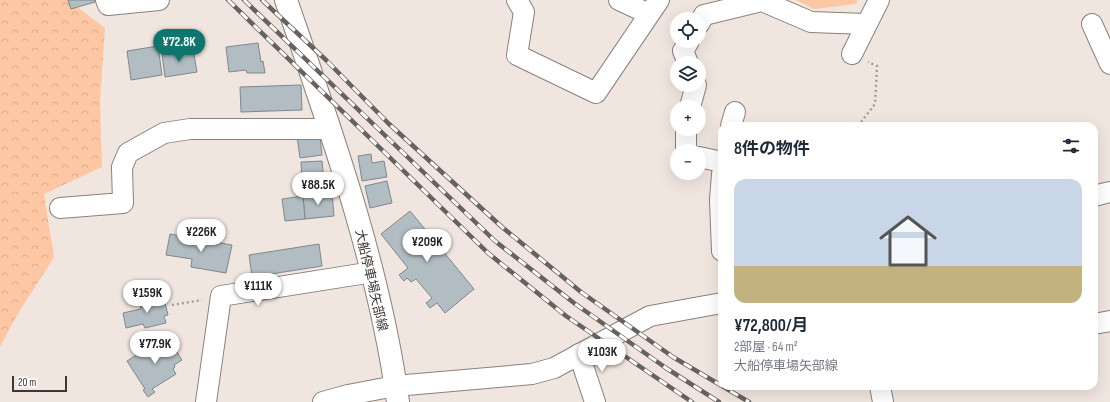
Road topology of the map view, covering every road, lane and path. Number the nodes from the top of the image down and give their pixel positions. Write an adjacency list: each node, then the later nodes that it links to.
1 (106, 0): 2 (street)
2 (159, 0)
3 (286, 0): 15 (main road, 大船停車場矢部線)
4 (517, 0): 7 (street)
5 (619, 0): 7 (street)
6 (879, 0): 9 (street)
7 (654, 7)
8 (706, 15): 9 (street)
9 (866, 24): 11 (street)
10 (1092, 24): 12 (street)
11 (852, 54)
12 (1110, 64)
13 (877, 66): 14 (path)
14 (861, 122)
15 (330, 129): 20 (street); 21 (main road, 大船停車場矢部線)
16 (706, 159): 17 (street)
17 (718, 161)
18 (1110, 192): 19 (street)
19 (1098, 195)
20 (60, 208)
21 (373, 272): 22 (street); 29 (main road, 大船停車場矢部線)
22 (221, 296): 24 (path); 30 (street)
23 (718, 304): 27 (street)
24 (172, 305)
25 (1110, 321): 26 (street)
26 (1098, 323)
27 (579, 354): 29 (street); 32 (street)
28 (881, 390): 33 (street)
29 (396, 394): 31 (street)
30 (206, 402)
31 (323, 402)
32 (595, 402)
33 (883, 402)

